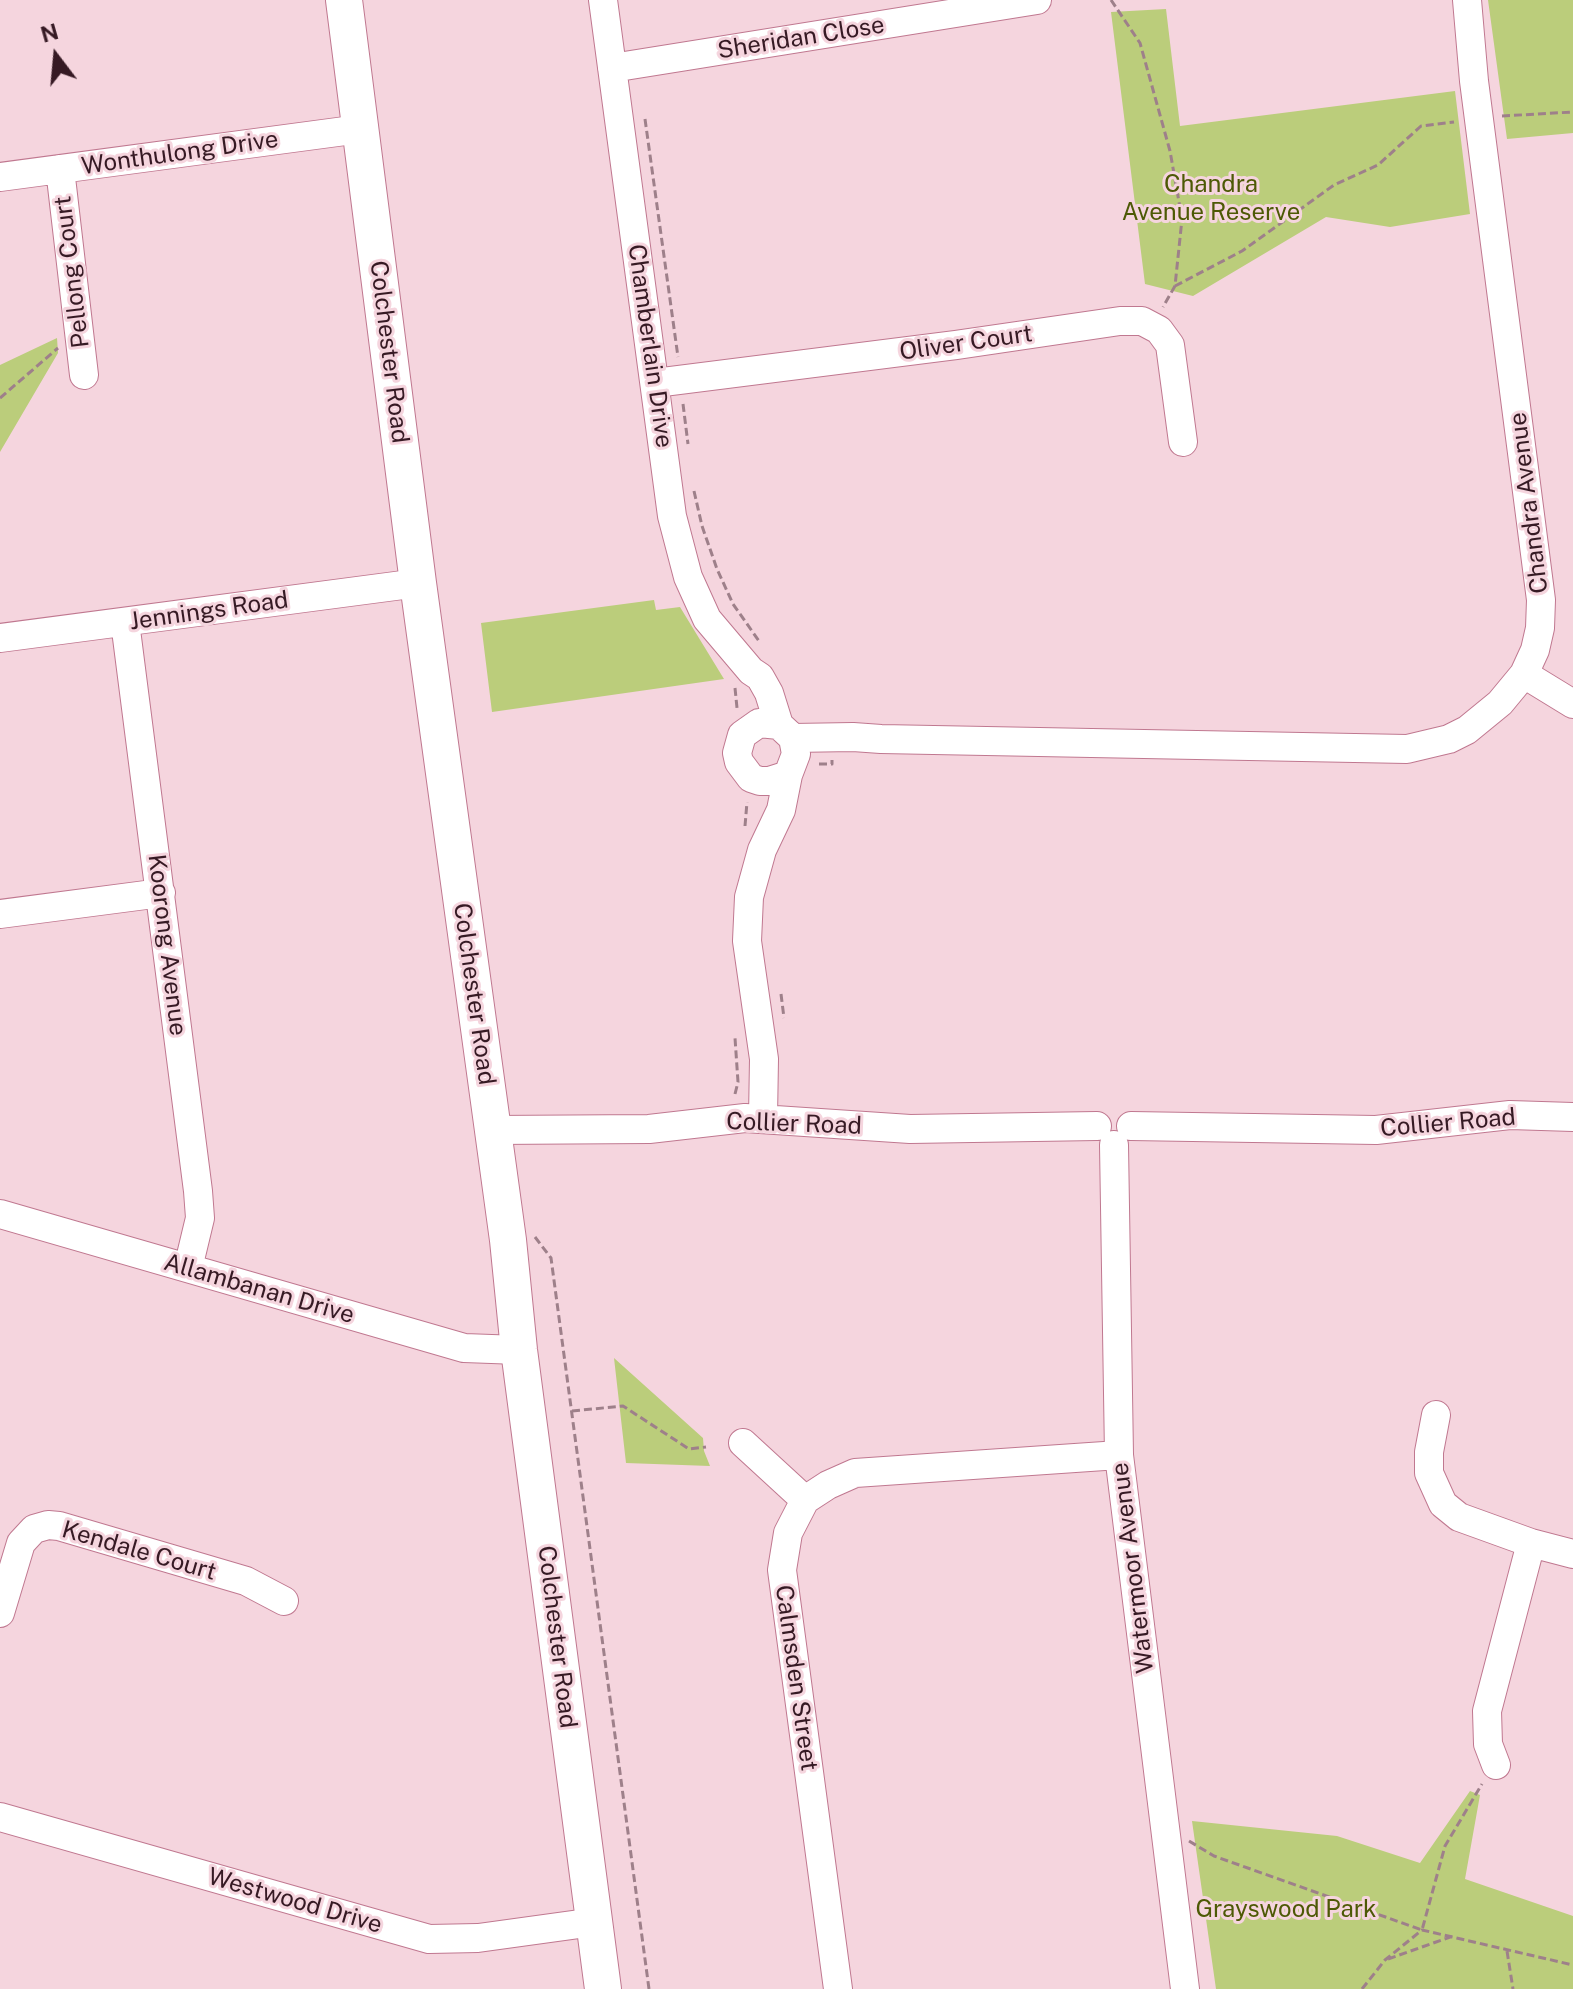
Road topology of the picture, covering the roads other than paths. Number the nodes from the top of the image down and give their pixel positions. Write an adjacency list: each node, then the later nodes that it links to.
1 (344, 0): 6 (main road, Colchester Road)
2 (603, 0): 5 (street, Chamberlain Drive)
3 (1037, 0): 5 (street, Sheridan Close)
4 (1467, 0): 16 (street, Chandra Avenue)
5 (612, 68): 10 (street, Chamberlain Drive)
6 (360, 129): 7 (street, Wonthulong Drive); 12 (main road, Colchester Road)
7 (60, 169): 8 (street, Wonthulong Drive); 9 (street, Pellong Court)
8 (0, 177)
9 (84, 375)
10 (668, 382): 11 (street, Oliver Court); 15 (street, Chamberlain Drive)
11 (1183, 442)
12 (418, 583): 13 (street, Jennings Road); 27 (main road, Colchester Road)
13 (125, 622): 14 (street, Jennings Road); 23 (street, Koorong Avenue)
14 (0, 638)
15 (758, 660): 18 (street); 20 (street, Chamberlain Drive)
16 (1524, 674): 17 (street); 19 (street, Chandra Avenue)
17 (1573, 704)
18 (751, 727): 20 (street); 21 (street)
19 (881, 739): 20 (street, Chandra Avenue); 20 (street, Chandra Avenue)
20 (800, 754): 21 (street); 22 (street)
21 (751, 778): 22 (street)
22 (762, 850): 26 (street)
23 (161, 893): 24 (street); 30 (street, Koorong Avenue)
24 (0, 914)
25 (1573, 1117): 28 (street, Collier Road)
26 (763, 1118): 27 (street, Collier Road); 28 (street, Collier Road)
27 (492, 1130): 31 (main road, Colchester Road)
28 (1114, 1132): 34 (street, Watermoor Avenue)
29 (0, 1214): 30 (street, Allambanan Drive)
30 (188, 1268): 31 (street, Allambanan Drive)
31 (519, 1350): 42 (main road, Colchester Road)
32 (1436, 1415): 36 (street)
33 (743, 1443): 35 (street)
34 (1119, 1455): 35 (street); 45 (street, Watermoor Avenue)
35 (805, 1500): 44 (street, Calmsden Street)
36 (1531, 1543): 37 (street); 40 (street)
37 (1573, 1554)
38 (284, 1601): 39 (street, Kendale Court)
39 (0, 1613)
40 (1496, 1765)
41 (0, 1817): 42 (street, Westwood Drive)
42 (594, 1922): 43 (main road, Colchester Road)
43 (603, 1989)
44 (838, 1989)
45 (1185, 1989)

